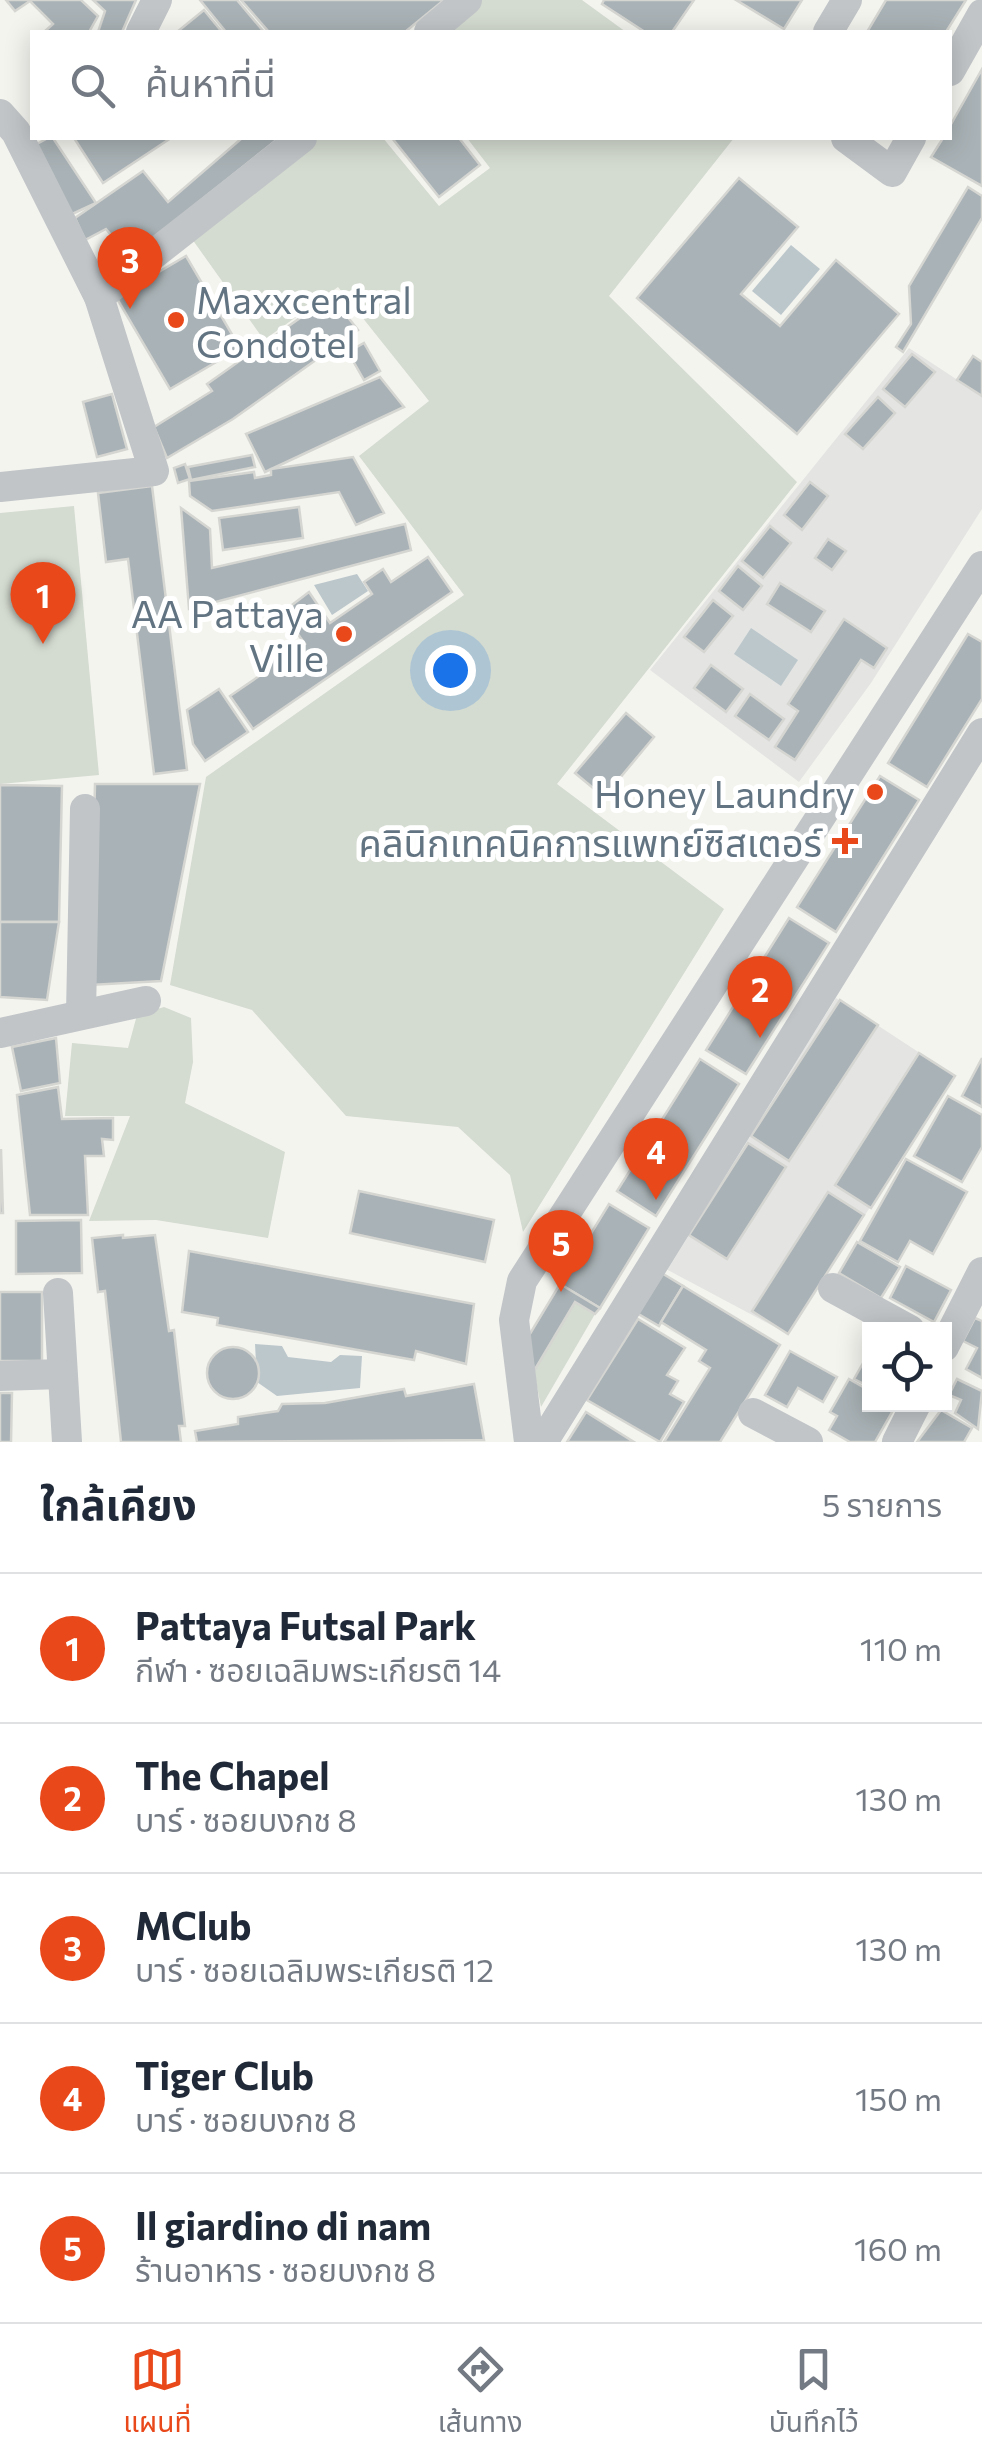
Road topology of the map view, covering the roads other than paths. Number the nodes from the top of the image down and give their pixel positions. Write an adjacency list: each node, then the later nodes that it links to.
1 (157, 0): 5 (street)
2 (467, 0): 6 (street)
3 (847, 0): 7 (street)
4 (982, 14): 8 (street)
5 (142, 30)
6 (432, 30)
7 (829, 30)
8 (952, 67)
9 (16, 122): 13 (street)
10 (299, 140): 13 (street)
11 (849, 140): 12 (street)
12 (910, 140)
13 (99, 297): 14 (street)
14 (0, 487)
15 (982, 566): 31 (street)
16 (982, 733): 32 (street)
17 (85, 809): 19 (street)
18 (146, 1001): 19 (street)
19 (80, 1014): 20 (street)
20 (0, 1033)
21 (982, 1272): 25 (street)
22 (833, 1288): 24 (street)
23 (58, 1292): 26 (street)
24 (895, 1322)
25 (952, 1331)
26 (61, 1374): 27 (street); 30 (street)
27 (0, 1376)
28 (912, 1412): 34 (street)
29 (754, 1413): 33 (street)
30 (66, 1442)
31 (529, 1442)
32 (543, 1442)
33 (808, 1442)
34 (897, 1442)

